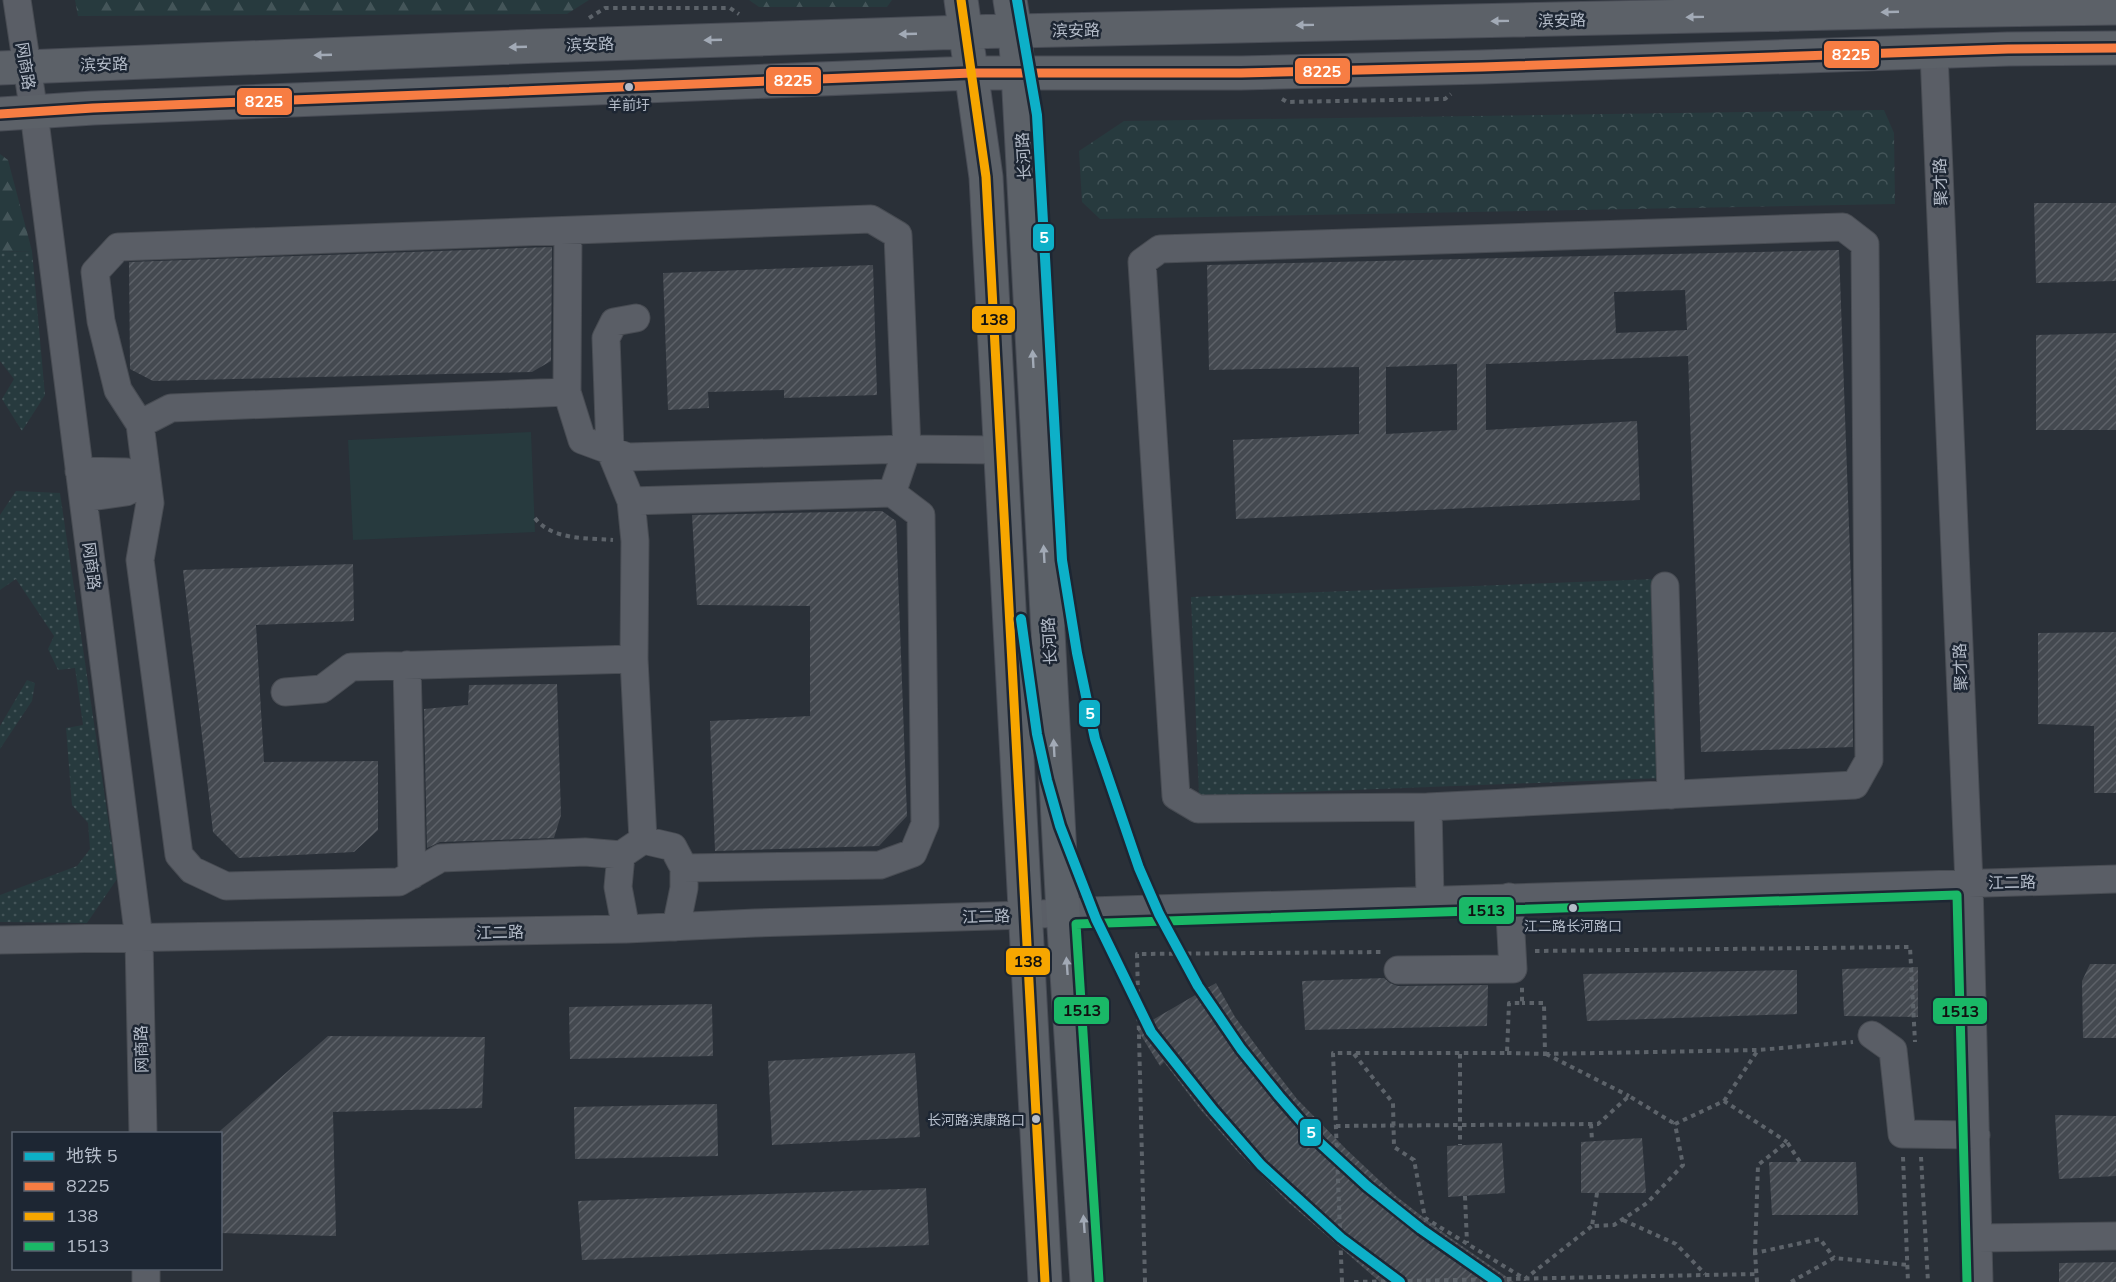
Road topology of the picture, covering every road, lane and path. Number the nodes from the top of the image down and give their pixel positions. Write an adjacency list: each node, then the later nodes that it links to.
1 (17, 0): 9 (street, 网商路)
2 (962, 0): 6 (main road)
3 (1924, 5): 4 (main road, 滨安路); 5 (main road, 滨安路, one-way to 5)
4 (2116, 8)
5 (1013, 15): 6 (main road, 滨安路); 10 (main road, 长河路)
6 (966, 32): 9 (main road, 滨安路, one-way to 9); 11 (main road)
7 (2116, 48): 8 (main road)
8 (1934, 52): 10 (main road); 39 (street, 聚才路)
9 (13, 67): 12 (street, 网商路)
10 (1018, 72): 11 (main road); 42 (main road, 长河路, one-way to 10)
11 (972, 73): 12 (main road); 20 (main road)
12 (33, 112): 13 (main road); 21 (street, 网商路)
13 (0, 114)
14 (568, 231): 16 (street); 17 (street); 18 (street)
15 (636, 318): 19 (street)
16 (567, 392): 17 (street); 19 (street)
17 (140, 424): 22 (street)
18 (907, 449): 19 (street); 20 (street); 23 (street)
19 (610, 450): 25 (street)
20 (1000, 450): 43 (main road)
21 (79, 471): 22 (street); 24 (street, 网商路)
22 (147, 481): 24 (street); 37 (street)
23 (892, 493): 25 (street); 36 (street)
24 (83, 498): 46 (street, 网商路)
25 (631, 501): 27 (street)
26 (535, 518): 27 (path)
27 (635, 541): 29 (street)
28 (1665, 586): 32 (street)
29 (634, 658): 30 (street); 34 (street)
30 (407, 665): 31 (street); 37 (street)
31 (285, 692)
32 (1671, 795): 33 (street); 33 (street)
33 (1428, 807): 41 (street)
34 (643, 840): 35 (street); 36 (street)
35 (621, 855): 37 (street); 45 (street)
36 (684, 868): 44 (street)
37 (412, 875)
38 (2116, 879): 39 (street, 江二路)
39 (1969, 883): 40 (street, 江二路); 67 (street, 聚才路)
40 (1509, 897): 41 (street, 江二路); 49 (street)
41 (1430, 900): 42 (street, 江二路)
42 (1063, 912): 43 (street, 江二路); 90 (main road, 长河路, one-way to 42)
43 (1025, 915): 44 (street, 江二路); 89 (main road)
44 (676, 927): 45 (street, 江二路)
45 (626, 929): 46 (street, 江二路)
46 (139, 939): 47 (street, 江二路); 66 (street, 网商路)
47 (0, 940)
48 (1529, 951): 53 (path)
49 (1392, 961): 91 (path)
50 (1521, 980): 51 (path)
51 (1522, 1003): 56 (path); 58 (path)
52 (1863, 1038): 54 (path); 70 (street)
53 (1915, 1043)
54 (1758, 1050): 58 (path); 60 (path)
55 (1354, 1053): 57 (path); 61 (path); 65 (path)
56 (1507, 1053): 57 (path); 58 (path)
57 (1460, 1054): 62 (path)
58 (1545, 1054): 59 (path)
59 (1629, 1096): 63 (path); 64 (path)
60 (1724, 1101): 64 (path); 69 (path)
61 (1393, 1124): 62 (path); 65 (path); 79 (path)
62 (1460, 1124): 63 (path); 71 (path)
63 (1591, 1124): 68 (path)
64 (1675, 1124): 75 (path)
65 (1336, 1126): 92 (path)
66 (143, 1132)
67 (1976, 1135): 70 (street); 78 (street, 聚才路)
68 (1592, 1141)
69 (1787, 1142): 72 (path); 80 (path)
70 (1911, 1142): 82 (path); 99 (path)
71 (1460, 1146)
72 (1800, 1162)
73 (1597, 1193): 76 (path)
74 (1465, 1196): 79 (path)
75 (1622, 1219): 76 (path); 84 (path)
76 (1592, 1226): 87 (path)
77 (2116, 1236): 78 (street)
78 (1978, 1238): 100 (street, 聚才路)
79 (1467, 1244): 87 (path)
80 (1755, 1253): 81 (path); 83 (path)
81 (1834, 1258): 82 (path); 97 (path)
82 (1908, 1265): 98 (path)
83 (1757, 1274): 84 (path); 96 (path)
84 (1706, 1275): 86 (path)
85 (1630, 1276): 86 (path); 88 (path); 94 (path)
86 (1652, 1276): 95 (path)
87 (1525, 1279): 88 (path); 93 (path)
88 (1556, 1280)
89 (1044, 1282)
90 (1088, 1282)
91 (1145, 1282)
92 (1342, 1282)
93 (1354, 1282)
94 (1624, 1282)
95 (1651, 1282)
96 (1757, 1282)
97 (1791, 1282)
98 (1908, 1282)
99 (1928, 1282)
100 (1979, 1282)

